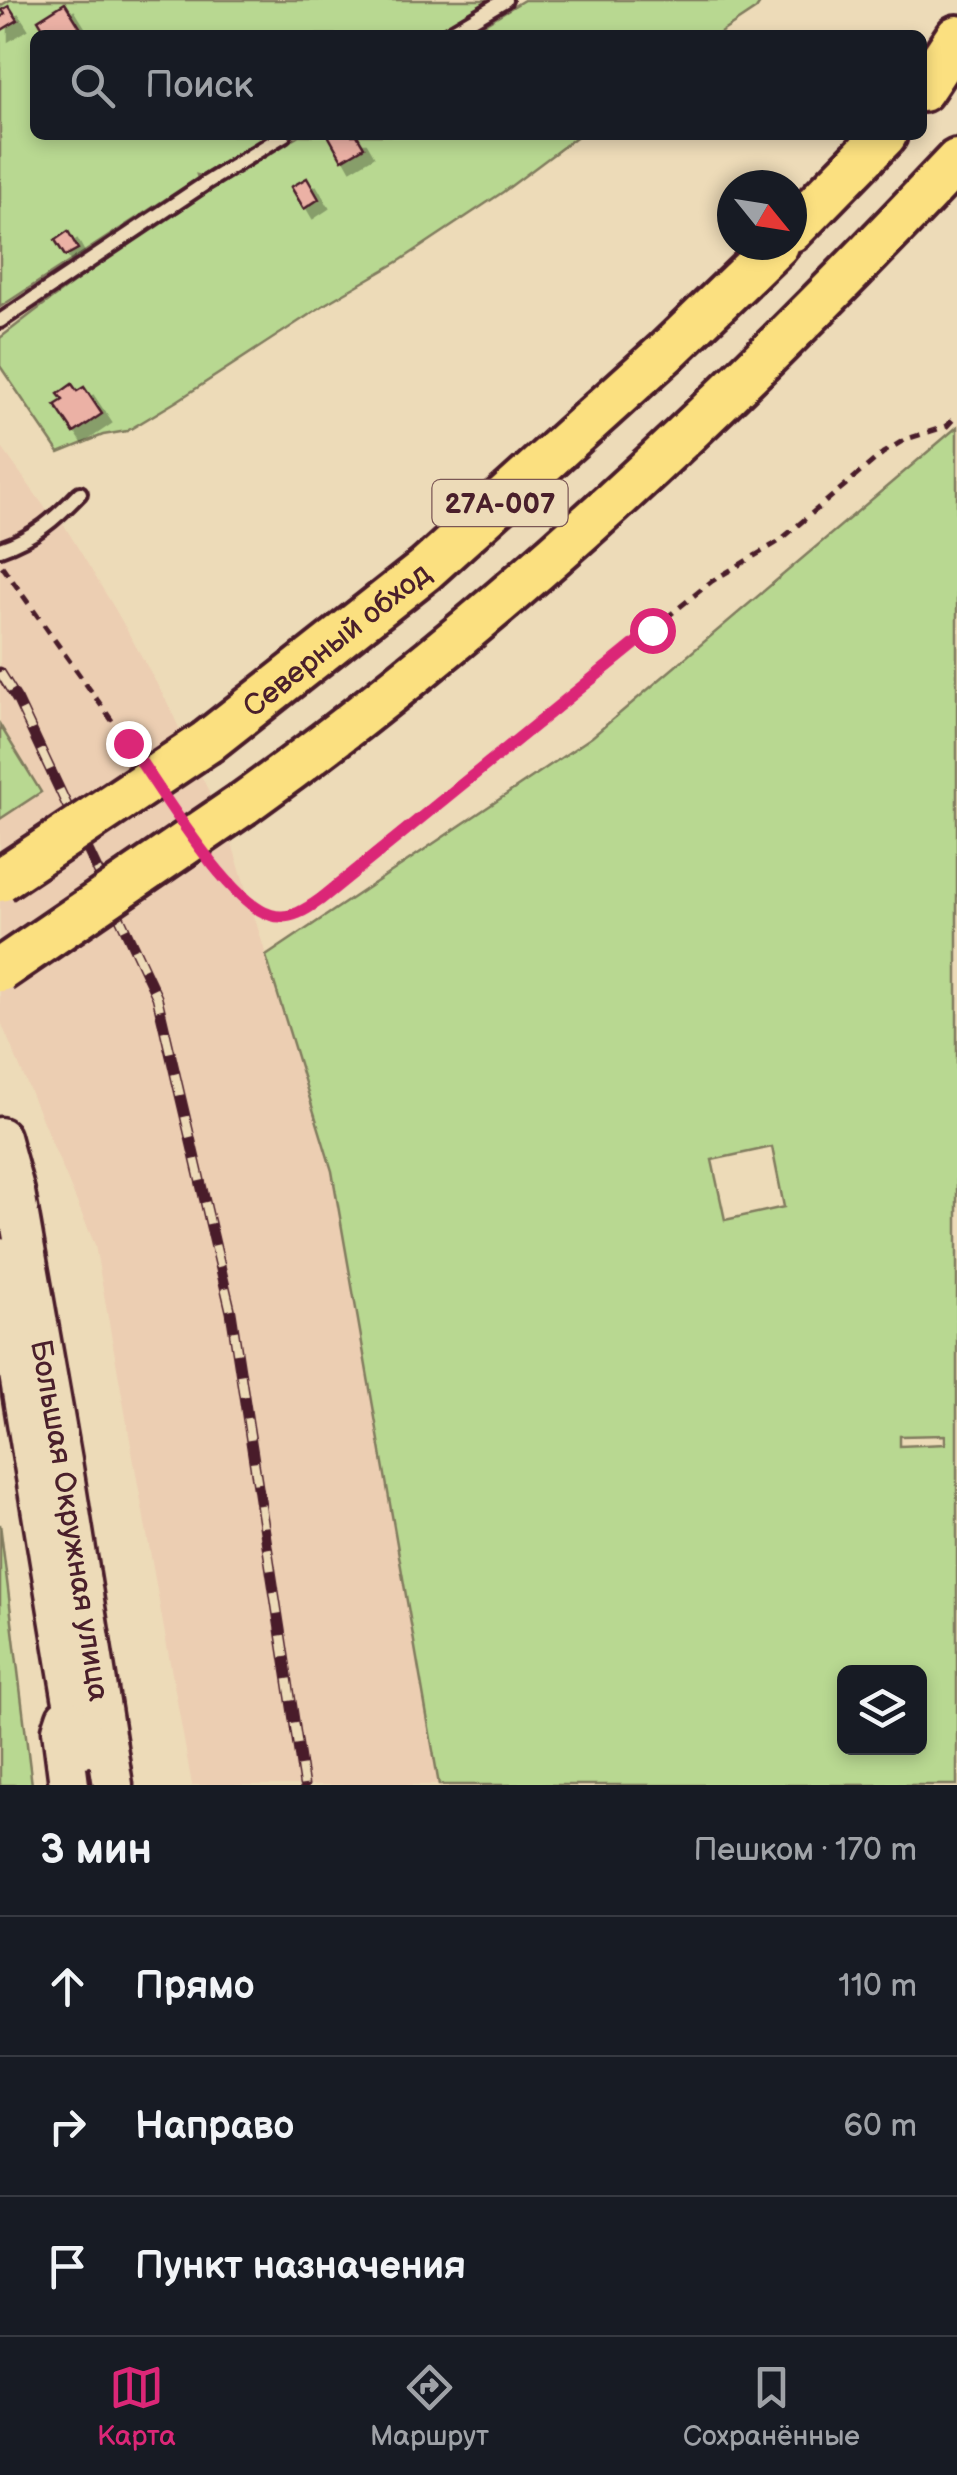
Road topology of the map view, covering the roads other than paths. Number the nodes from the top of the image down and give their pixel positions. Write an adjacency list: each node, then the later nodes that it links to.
1 (505, 0): 2 (lane)
2 (454, 30)
3 (957, 37): 5 (highway)
4 (957, 56): 6 (highway)
5 (927, 84)
6 (927, 87)
7 (276, 140): 13 (lane)
8 (880, 140): 11 (highway)
9 (957, 161): 14 (highway, 27А-007)
10 (957, 191): 14 (highway)
11 (807, 215)
12 (761, 260): 17 (highway, Северный обход / 27А-007, bridge)
13 (0, 321)
14 (777, 348): 18 (highway, 27А-007, bridge)
15 (80, 493): 16 (lane)
16 (0, 549)
17 (0, 880)
18 (0, 970)
19 (0, 1137): 24 (main road, Большая Окружная улица)
20 (0, 1258): 21 (main road, Большая Окружная улица)
21 (72, 1696): 22 (main road); 23 (main road, Большая Окружная улица)
22 (68, 1785)
23 (88, 1785)
24 (112, 1785)

